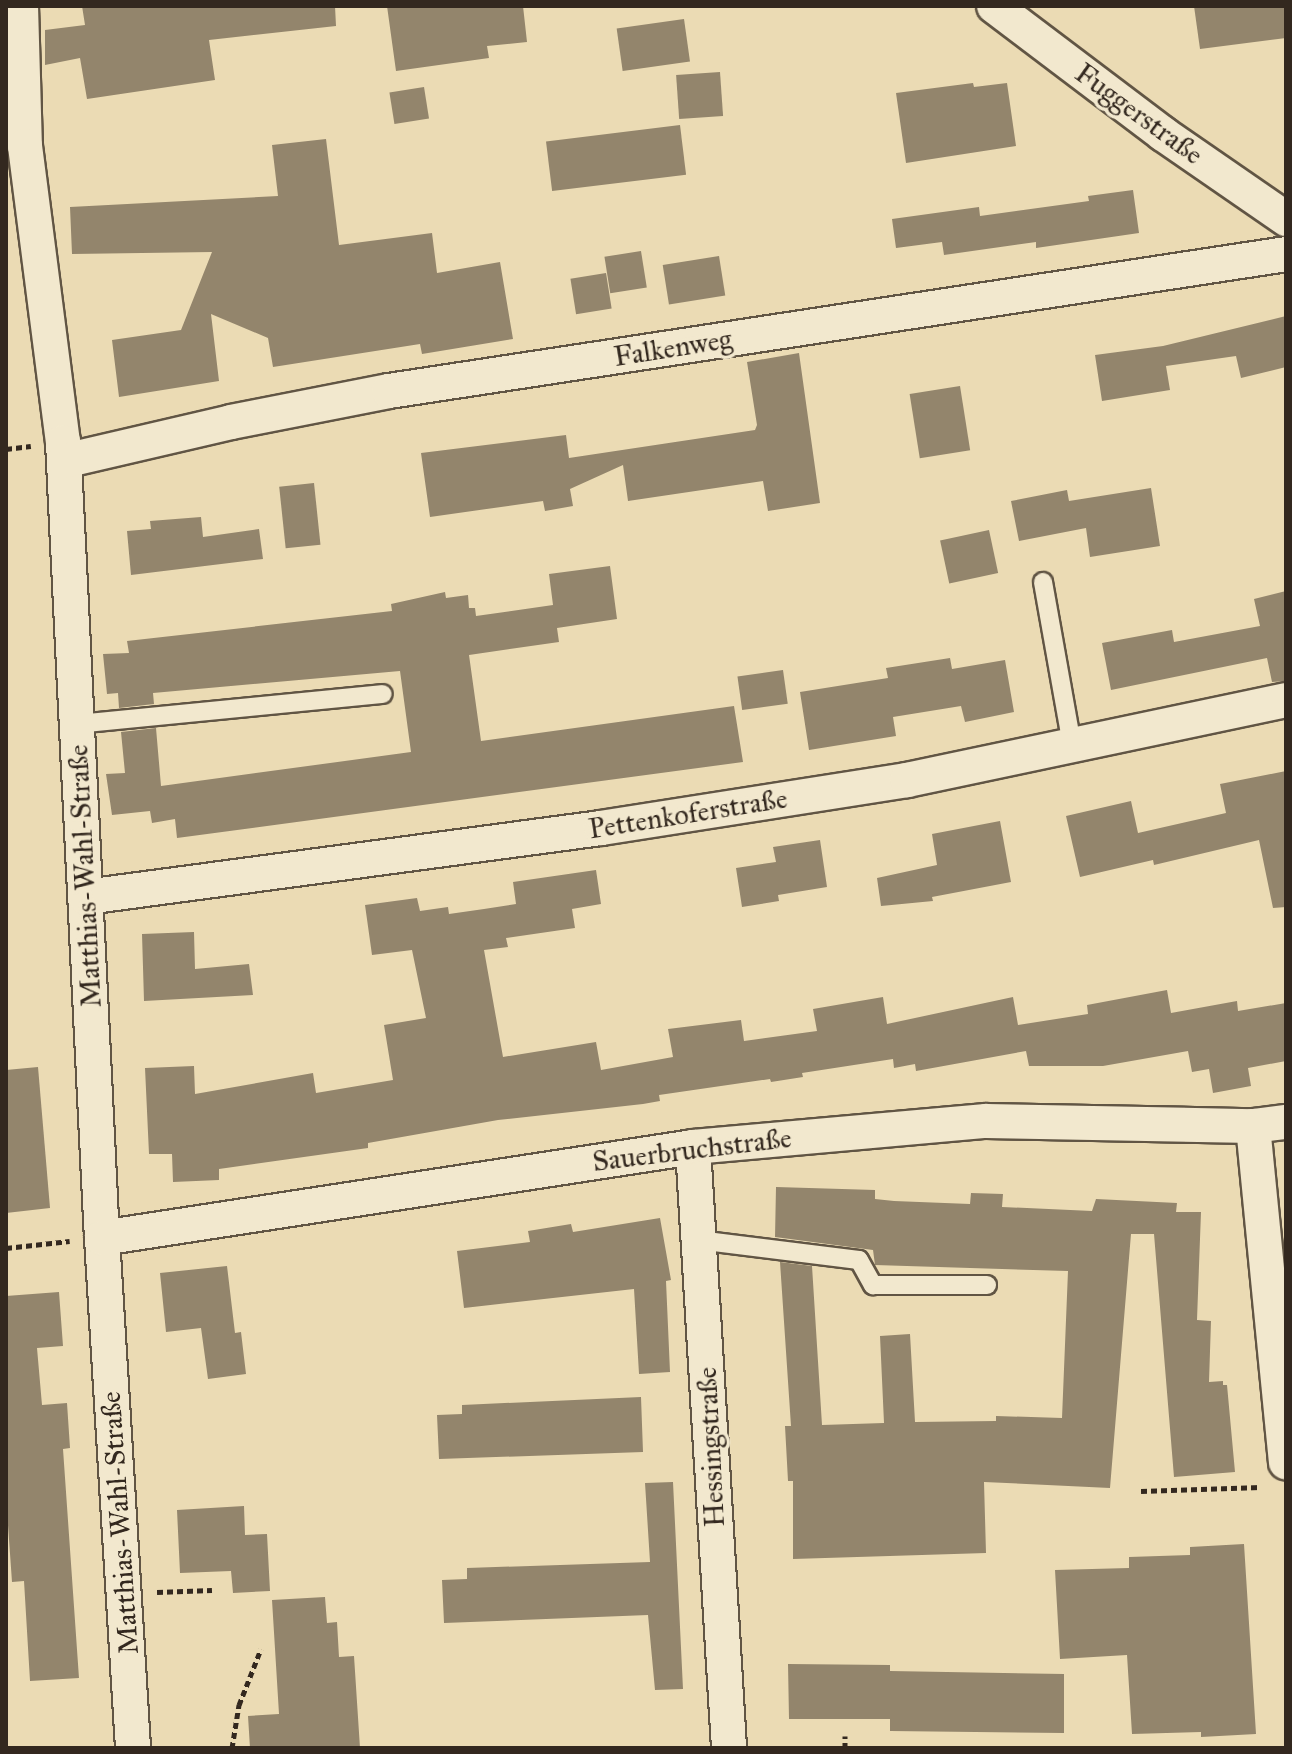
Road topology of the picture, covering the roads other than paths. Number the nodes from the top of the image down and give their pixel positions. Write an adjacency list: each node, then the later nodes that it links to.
1 (21, 6): 5 (street, Matthias-Wahl-Straße)
2 (994, 6): 3 (street, Fuggerstraße)
3 (1286, 219)
4 (1286, 254): 5 (street, Falkenweg)
5 (64, 461): 9 (street, Matthias-Wahl-Straße)
6 (1043, 582): 10 (lane)
7 (383, 694): 9 (lane)
8 (1286, 700): 10 (street, Pettenkoferstraße)
9 (77, 724): 11 (street, Matthias-Wahl-Straße)
10 (1072, 744): 11 (street, Pettenkoferstraße)
11 (86, 897): 14 (street, Matthias-Wahl-Straße)
12 (1269, 1124): 13 (street, Sauerbruchstraße); 17 (street)
13 (693, 1147): 14 (street, Sauerbruchstraße); 15 (street, Hessingstraße)
14 (102, 1238): 18 (street, Matthias-Wahl-Straße)
15 (698, 1240): 16 (lane); 19 (street, Hessingstraße)
16 (987, 1285)
17 (1279, 1474)
18 (133, 1748)
19 (729, 1748)

